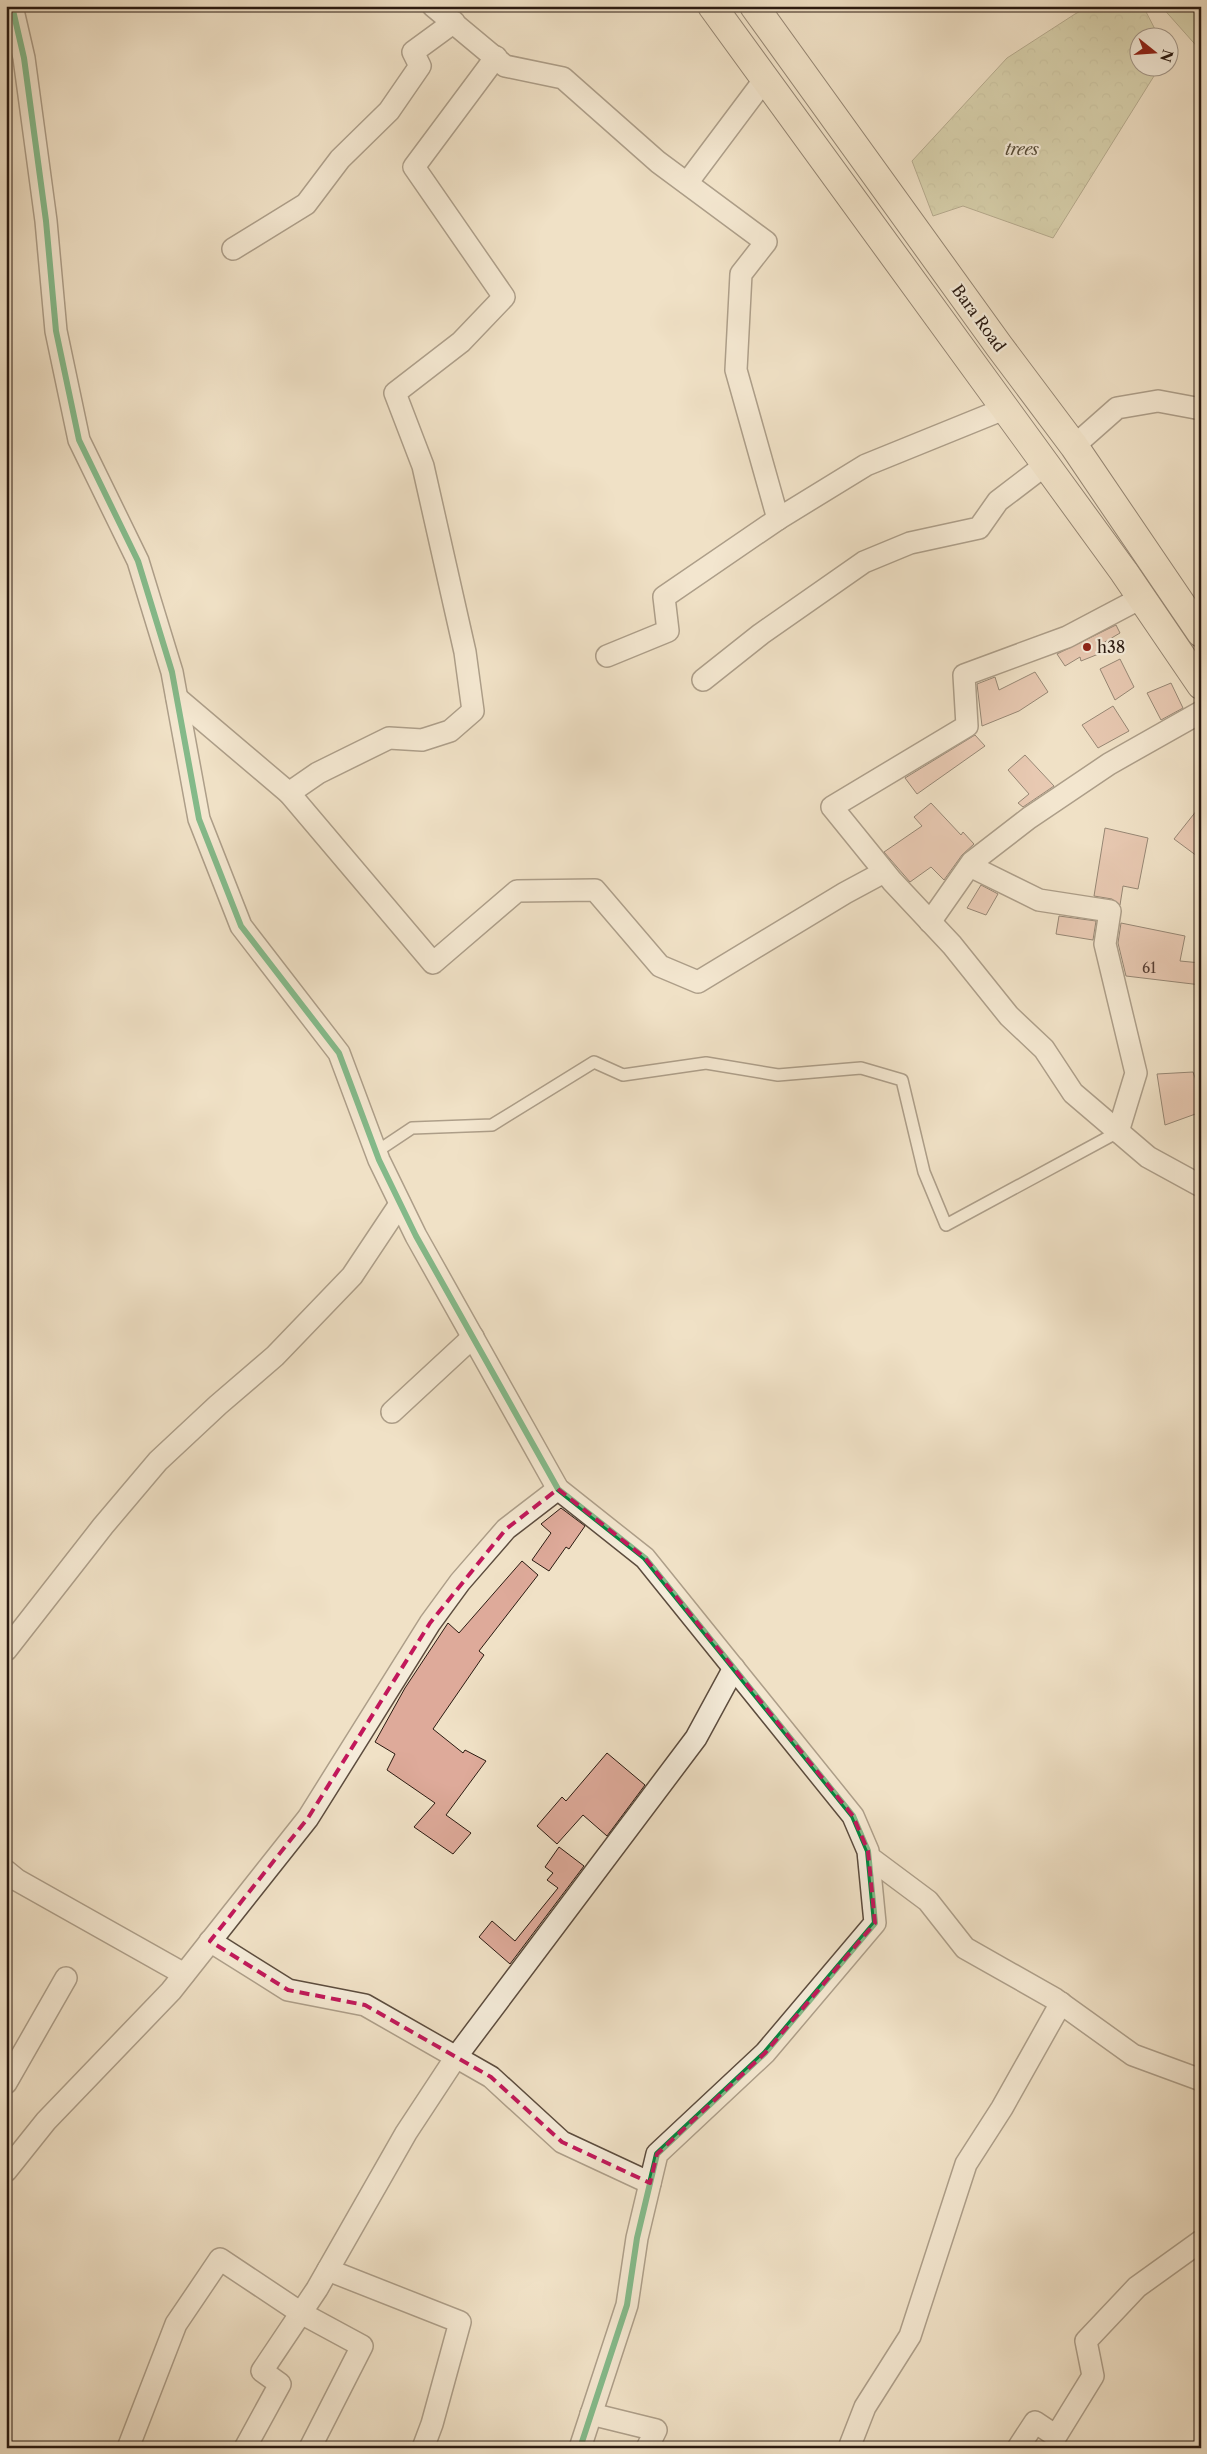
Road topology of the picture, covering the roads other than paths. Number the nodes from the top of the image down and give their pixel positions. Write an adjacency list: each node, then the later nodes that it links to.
1 (12, 6): 20 (street)
2 (433, 6): 5 (street)
3 (712, 6): 7 (main road)
4 (754, 6): 12 (main road, Bara Road)
5 (454, 22): 6 (street); 9 (street)
6 (496, 57): 8 (street); 22 (street)
7 (764, 79): 8 (street); 10 (main road)
8 (687, 183): 14 (street)
9 (233, 249)
10 (1004, 409): 13 (main road); 14 (street)
11 (1201, 409): 12 (street)
12 (1074, 446): 13 (main road); 16 (main road, Bara Road)
13 (1044, 466): 15 (main road); 18 (street)
14 (778, 519): 17 (street)
15 (1141, 598): 19 (main road); 24 (street)
16 (1201, 633)
17 (607, 656)
18 (703, 680)
19 (1201, 685)
20 (177, 698): 22 (street); 27 (street)
21 (1201, 712): 23 (street)
22 (289, 793): 24 (street)
23 (970, 866): 25 (street); 26 (street)
24 (884, 872): 25 (street)
25 (930, 922): 26 (street)
26 (1118, 1132): 27 (lane); 28 (street)
27 (376, 1152): 29 (street)
28 (1201, 1186)
29 (400, 1204): 30 (street); 33 (street)
30 (473, 1337): 31 (street); 32 (street)
31 (392, 1412)
32 (558, 1490): 34 (street); 37 (street)
33 (6, 1650)
34 (734, 1668): 35 (street); 41 (street)
35 (869, 1857): 40 (street); 45 (street)
36 (6, 1871): 38 (street)
37 (210, 1941): 38 (street); 41 (street)
38 (184, 1974): 44 (street)
39 (66, 1978): 43 (street)
40 (1061, 2003): 42 (street); 56 (street)
41 (456, 2058): 45 (street); 47 (street)
42 (1201, 2080)
43 (6, 2083)
44 (6, 2171)
45 (650, 2183): 49 (street)
46 (1201, 2242): 57 (street)
47 (328, 2270): 48 (street); 53 (street)
48 (301, 2313): 50 (street); 51 (street); 52 (street)
49 (591, 2414): 54 (street); 55 (street)
50 (128, 2448)
51 (245, 2448)
52 (310, 2448)
53 (423, 2448)
54 (580, 2448)
55 (647, 2448)
56 (849, 2448)
57 (1018, 2448)

